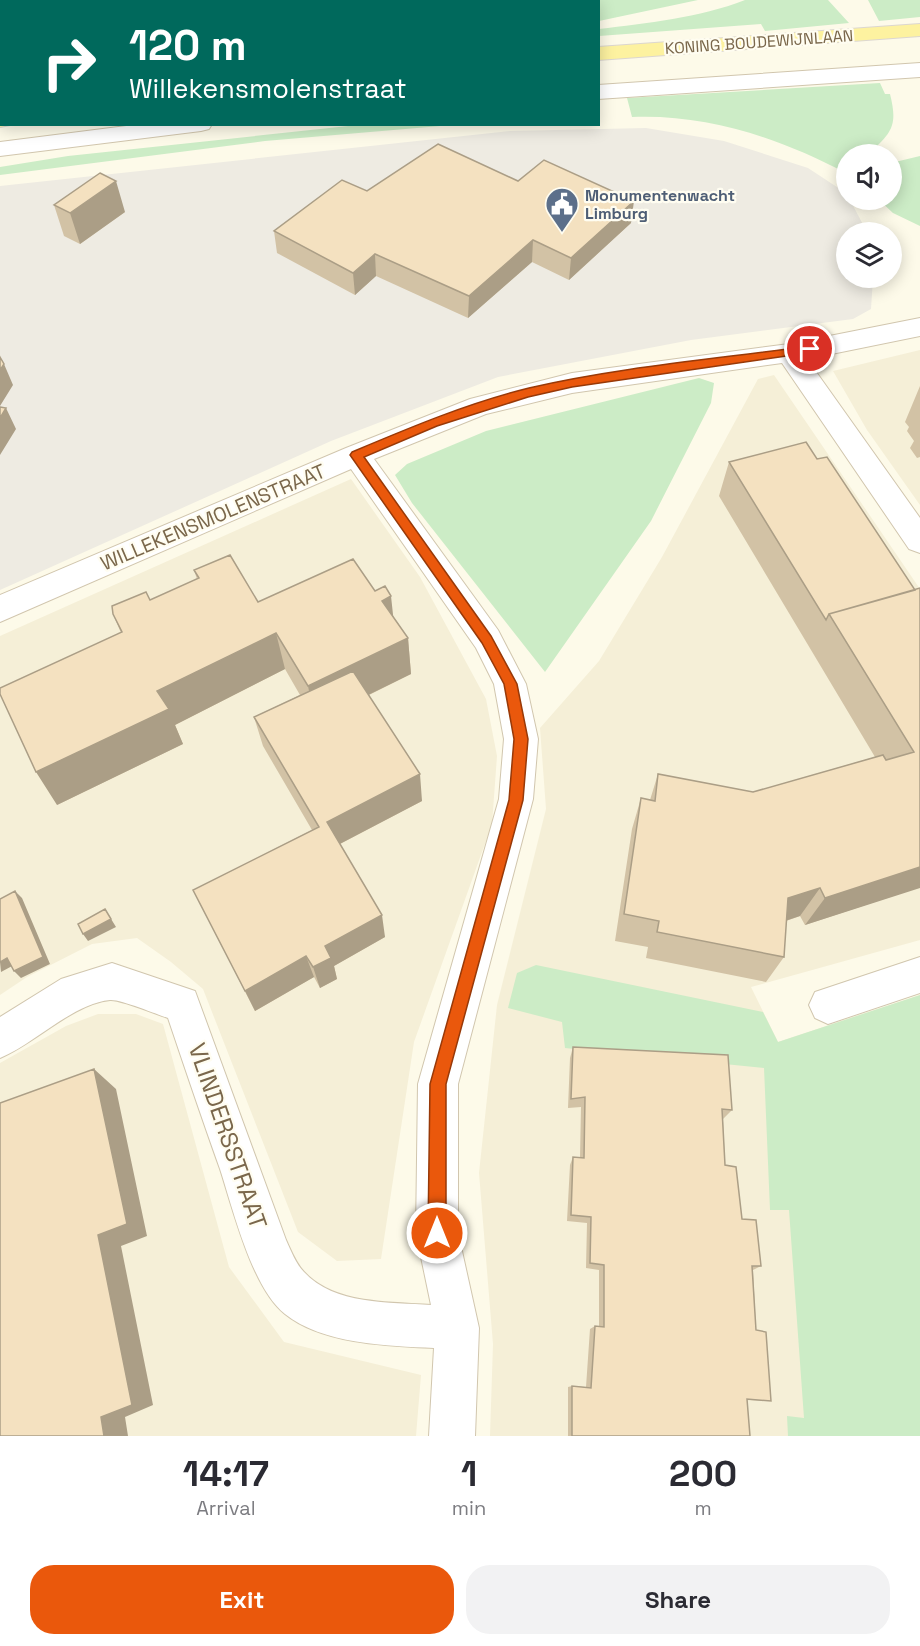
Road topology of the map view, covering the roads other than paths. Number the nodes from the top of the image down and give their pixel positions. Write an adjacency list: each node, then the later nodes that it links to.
1 (920, 30): 2 (main road, KONING BOUDEWIJNLAAN)
2 (809, 38): 3 (main road); 4 (main road, KONING BOUDEWIJNLAAN)
3 (920, 41)
4 (600, 54)
5 (920, 70): 6 (street)
6 (600, 92)
7 (185, 126): 8 (street)
8 (0, 149)
9 (920, 327): 10 (street, WILLEKENSMOLENSTRAAT)
10 (789, 353): 11 (street, WILLEKENSMOLENSTRAAT); 12 (street)
11 (356, 455): 13 (street, WILLEKENSMOLENSTRAAT); 17 (street)
12 (920, 541)
13 (0, 609)
14 (920, 975): 15 (street)
15 (828, 1005)
16 (0, 1039): 17 (street, VLINDERSSTRAAT)
17 (457, 1328): 18 (street)
18 (452, 1436)

